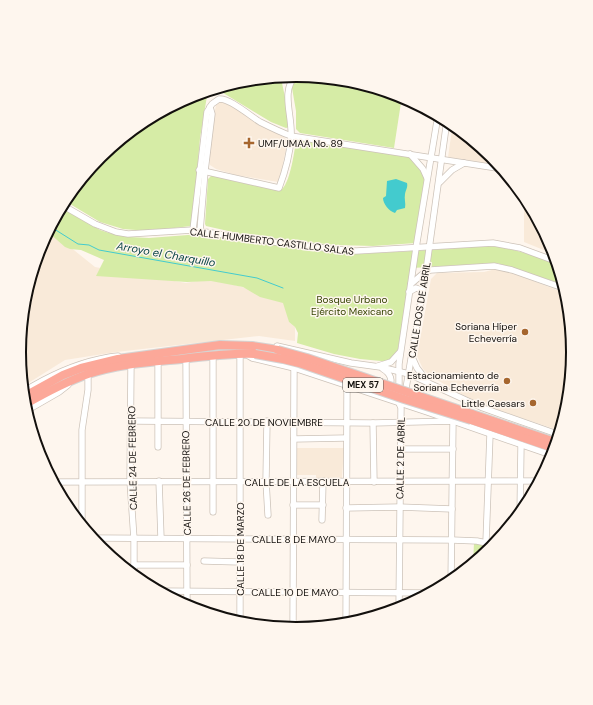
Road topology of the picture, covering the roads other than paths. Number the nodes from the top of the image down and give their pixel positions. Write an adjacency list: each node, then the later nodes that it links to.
1 (291, 82): 4 (street)
2 (437, 121): 5 (street, CALLE DOS DE ABRIL)
3 (446, 127): 6 (street, CALLE DOS DE ABRIL)
4 (291, 136): 7 (street); 12 (street); 12 (street)
5 (433, 148): 6 (street); 8 (street, CALLE DOS DE ABRIL)
6 (444, 149): 9 (street, CALLE DOS DE ABRIL)
7 (410, 154): 8 (street); 13 (street)
8 (431, 158): 9 (street); 13 (street, CALLE DOS DE ABRIL)
9 (442, 159): 10 (street); 14 (street, CALLE DOS DE ABRIL)
10 (465, 163): 11 (street); 14 (street)
11 (494, 168)
12 (202, 171): 16 (street); 17 (street)
13 (427, 181): 19 (street, CALLE DOS DE ABRIL)
14 (439, 184): 18 (street, CALLE DOS DE ABRIL)
15 (68, 208): 16 (street, CALLE HUMBERTO CASTILLO SALAS)
16 (193, 230): 17 (street, CALLE HUMBERTO CASTILLO SALAS)
17 (200, 231): 19 (street, CALLE HUMBERTO CASTILLO SALAS)
18 (429, 246): 19 (street, CALLE HUMBERTO CASTILLO SALAS); 20 (street, CALLE HUMBERTO CASTILLO SALAS); 21 (street, CALLE DOS DE ABRIL)
19 (416, 248): 22 (street, CALLE DOS DE ABRIL)
20 (550, 259)
21 (426, 271): 22 (street); 23 (street); 24 (street, CALLE DOS DE ABRIL)
22 (410, 284): 25 (street, CALLE DOS DE ABRIL)
23 (559, 287)
24 (422, 290): 25 (street); 28 (street, CALLE DOS DE ABRIL)
25 (409, 292): 26 (street, CALLE DOS DE ABRIL)
26 (402, 344): 28 (street); 29 (street, CALLE DOS DE ABRIL)
27 (252, 346): 33 (highway, MEX 57); 37 (street); 53 (highway, MEX 57, bridge)
28 (413, 349): 32 (street, CALLE DOS DE ABRIL)
29 (400, 352): 37 (street); 39 (street, CALLE DOS DE ABRIL)
30 (241, 354): 31 (highway, MEX 57); 38 (street); 53 (highway, MEX 57, bridge); 60 (street, CALLE 18 DE MARZO)
31 (213, 355): 34 (highway, MEX 57); 59 (street)
32 (412, 356): 41 (street, CALLE DOS DE ABRIL); 43 (street)
33 (124, 358): 46 (street); 48 (highway, MEX 57)
34 (186, 358): 35 (highway, MEX 57); 58 (street, CALLE 26 DE FEBRERO)
35 (158, 361): 36 (highway, MEX 57); 55 (street)
36 (131, 364): 40 (highway, MEX 57); 54 (street, CALLE 24 DE FEBRERO)
37 (377, 367): 39 (street); 47 (street)
38 (294, 368): 44 (street); 61 (street)
39 (399, 372): 41 (street); 50 (street, CALLE 2 DE ABRIL)
40 (88, 374): 42 (highway, MEX 57); 89 (street)
41 (408, 374): 43 (street); 50 (street, CALLE 2 DE ABRIL)
42 (72, 380): 49 (highway, MEX 57); 51 (street)
43 (428, 382): 45 (street)
44 (347, 386): 47 (street); 63 (street)
45 (439, 388): 52 (street); 69 (street)
46 (28, 389)
47 (365, 392): 50 (street)
48 (29, 393)
49 (30, 401)
50 (401, 405): 52 (street); 62 (street, CALLE 2 DE ABRIL)
51 (32, 408)
52 (427, 412): 57 (street)
53 (471, 417): 68 (highway, MEX 57); 71 (highway, MEX 57)
54 (132, 421): 55 (street, CALLE 20 DE NOVIEMBRE); 80 (street, CALLE 24 DE FEBRERO)
55 (158, 421): 58 (street, CALLE 20 DE NOVIEMBRE); 73 (street)
56 (267, 421): 60 (street, CALLE 20 DE NOVIEMBRE); 61 (street, CALLE 20 DE NOVIEMBRE); 84 (street)
57 (454, 421): 62 (street, CALLE 20 DE NOVIEMBRE); 65 (street); 75 (street)
58 (186, 422): 59 (street, CALLE 20 DE NOVIEMBRE); 78 (street, CALLE 26 DE FEBRERO)
59 (213, 422): 60 (street, CALLE 20 DE NOVIEMBRE); 82 (street)
60 (240, 422): 83 (street, CALLE 18 DE MARZO)
61 (293, 422): 63 (street, CALLE 20 DE NOVIEMBRE); 67 (street)
62 (400, 422): 64 (street, CALLE 20 DE NOVIEMBRE); 74 (street, CALLE 2 DE ABRIL)
63 (346, 423): 64 (street, CALLE 20 DE NOVIEMBRE); 66 (street)
64 (373, 423): 93 (street)
65 (490, 434): 72 (street); 86 (street)
66 (346, 438): 67 (street); 92 (street)
67 (294, 439): 90 (street)
68 (552, 440)
69 (553, 440)
70 (552, 442): 71 (highway, MEX 57)
71 (537, 443): 76 (highway)
72 (521, 445): 77 (street); 79 (street)
73 (158, 447)
74 (400, 449): 75 (street); 94 (street, CALLE 2 DE ABRIL)
75 (453, 449): 85 (street)
76 (548, 450)
77 (547, 454)
78 (186, 480): 81 (street, CALLE DE LA ESCUELA); 82 (street, CALLE DE LA ESCUELA); 107 (street, CALLE 26 DE FEBRERO)
79 (521, 480): 86 (street, CALLE DE LA ESCUELA); 87 (street, CALLE DE LA ESCUELA); 95 (street)
80 (130, 481): 81 (street, CALLE DE LA ESCUELA); 89 (street, CALLE DE LA ESCUELA); 108 (street, CALLE 24 DE FEBRERO)
81 (159, 481): 106 (street)
82 (214, 481): 83 (street, CALLE DE LA ESCUELA); 101 (street)
83 (241, 481): 84 (street, CALLE DE LA ESCUELA); 109 (street, CALLE 18 DE MARZO)
84 (266, 481): 90 (street, CALLE DE LA ESCUELA); 102 (street)
85 (453, 481): 86 (street, CALLE DE LA ESCUELA); 94 (street, CALLE DE LA ESCUELA); 100 (street)
86 (489, 481): 114 (street)
87 (535, 481)
88 (59, 482): 89 (street, CALLE DE LA ESCUELA)
89 (82, 482): 103 (street)
90 (293, 482): 91 (street, CALLE DE LA ESCUELA); 96 (street)
91 (323, 482): 92 (street, CALLE DE LA ESCUELA); 97 (street)
92 (346, 482): 93 (street, CALLE DE LA ESCUELA); 98 (street)
93 (374, 482): 94 (street, CALLE DE LA ESCUELA)
94 (399, 482): 99 (street, CALLE 2 DE ABRIL)
95 (520, 504)
96 (293, 505): 97 (street); 110 (street)
97 (323, 505): 104 (street)
98 (346, 508): 99 (street, CALLE 2 DE ABRIL); 111 (street)
99 (399, 508): 100 (street, CALLE 2 DE ABRIL); 112 (street, CALLE 2 DE ABRIL)
100 (452, 509): 113 (street)
101 (213, 512)
102 (268, 515)
103 (82, 517)
104 (322, 520)
105 (100, 538): 108 (street, CALLE 8 DE MAYO)
106 (161, 538): 107 (street, CALLE 8 DE MAYO); 108 (street, CALLE 8 DE MAYO)
107 (187, 538): 109 (street, CALLE 8 DE MAYO); 119 (street, CALLE 26 DE FEBRERO)
108 (134, 539): 118 (street, CALLE 24 DE FEBRERO)
109 (241, 539): 110 (street, CALLE 8 DE MAYO); 117 (street, CALLE 18 DE MARZO)
110 (293, 539): 111 (street, CALLE 8 DE MAYO); 125 (street)
111 (346, 540): 112 (street, CALLE 8 DE MAYO); 126 (street)
112 (399, 540): 113 (street, CALLE 8 DE MAYO); 127 (street, CALLE 2 DE ABRIL)
113 (452, 540): 114 (street, CALLE 8 DE MAYO); 121 (street)
114 (486, 542): 115 (street, CALLE 8 DE MAYO)
115 (489, 543)
116 (204, 561): 117 (street)
117 (240, 562): 124 (street, CALLE 18 DE MARZO)
118 (134, 565): 119 (street); 120 (street, CALLE 24 DE FEBRERO)
119 (187, 565): 123 (street, CALLE 26 DE FEBRERO)
120 (134, 568)
121 (451, 574)
122 (171, 592): 123 (street, CALLE 10 DE MAYO)
123 (187, 592): 124 (street, CALLE 10 DE MAYO); 129 (street, CALLE 26 DE FEBRERO)
124 (240, 592): 125 (street, CALLE 10 DE MAYO); 131 (street, CALLE 18 DE MARZO)
125 (293, 592): 126 (street, CALLE 10 DE MAYO); 133 (street)
126 (346, 593): 127 (street, CALLE 10 DE MAYO); 132 (street)
127 (398, 593): 128 (street, CALLE 10 DE MAYO); 130 (street, CALLE 2 DE ABRIL)
128 (420, 593)
129 (187, 599)
130 (398, 603)
131 (240, 617)
132 (346, 619)
133 (293, 623)

